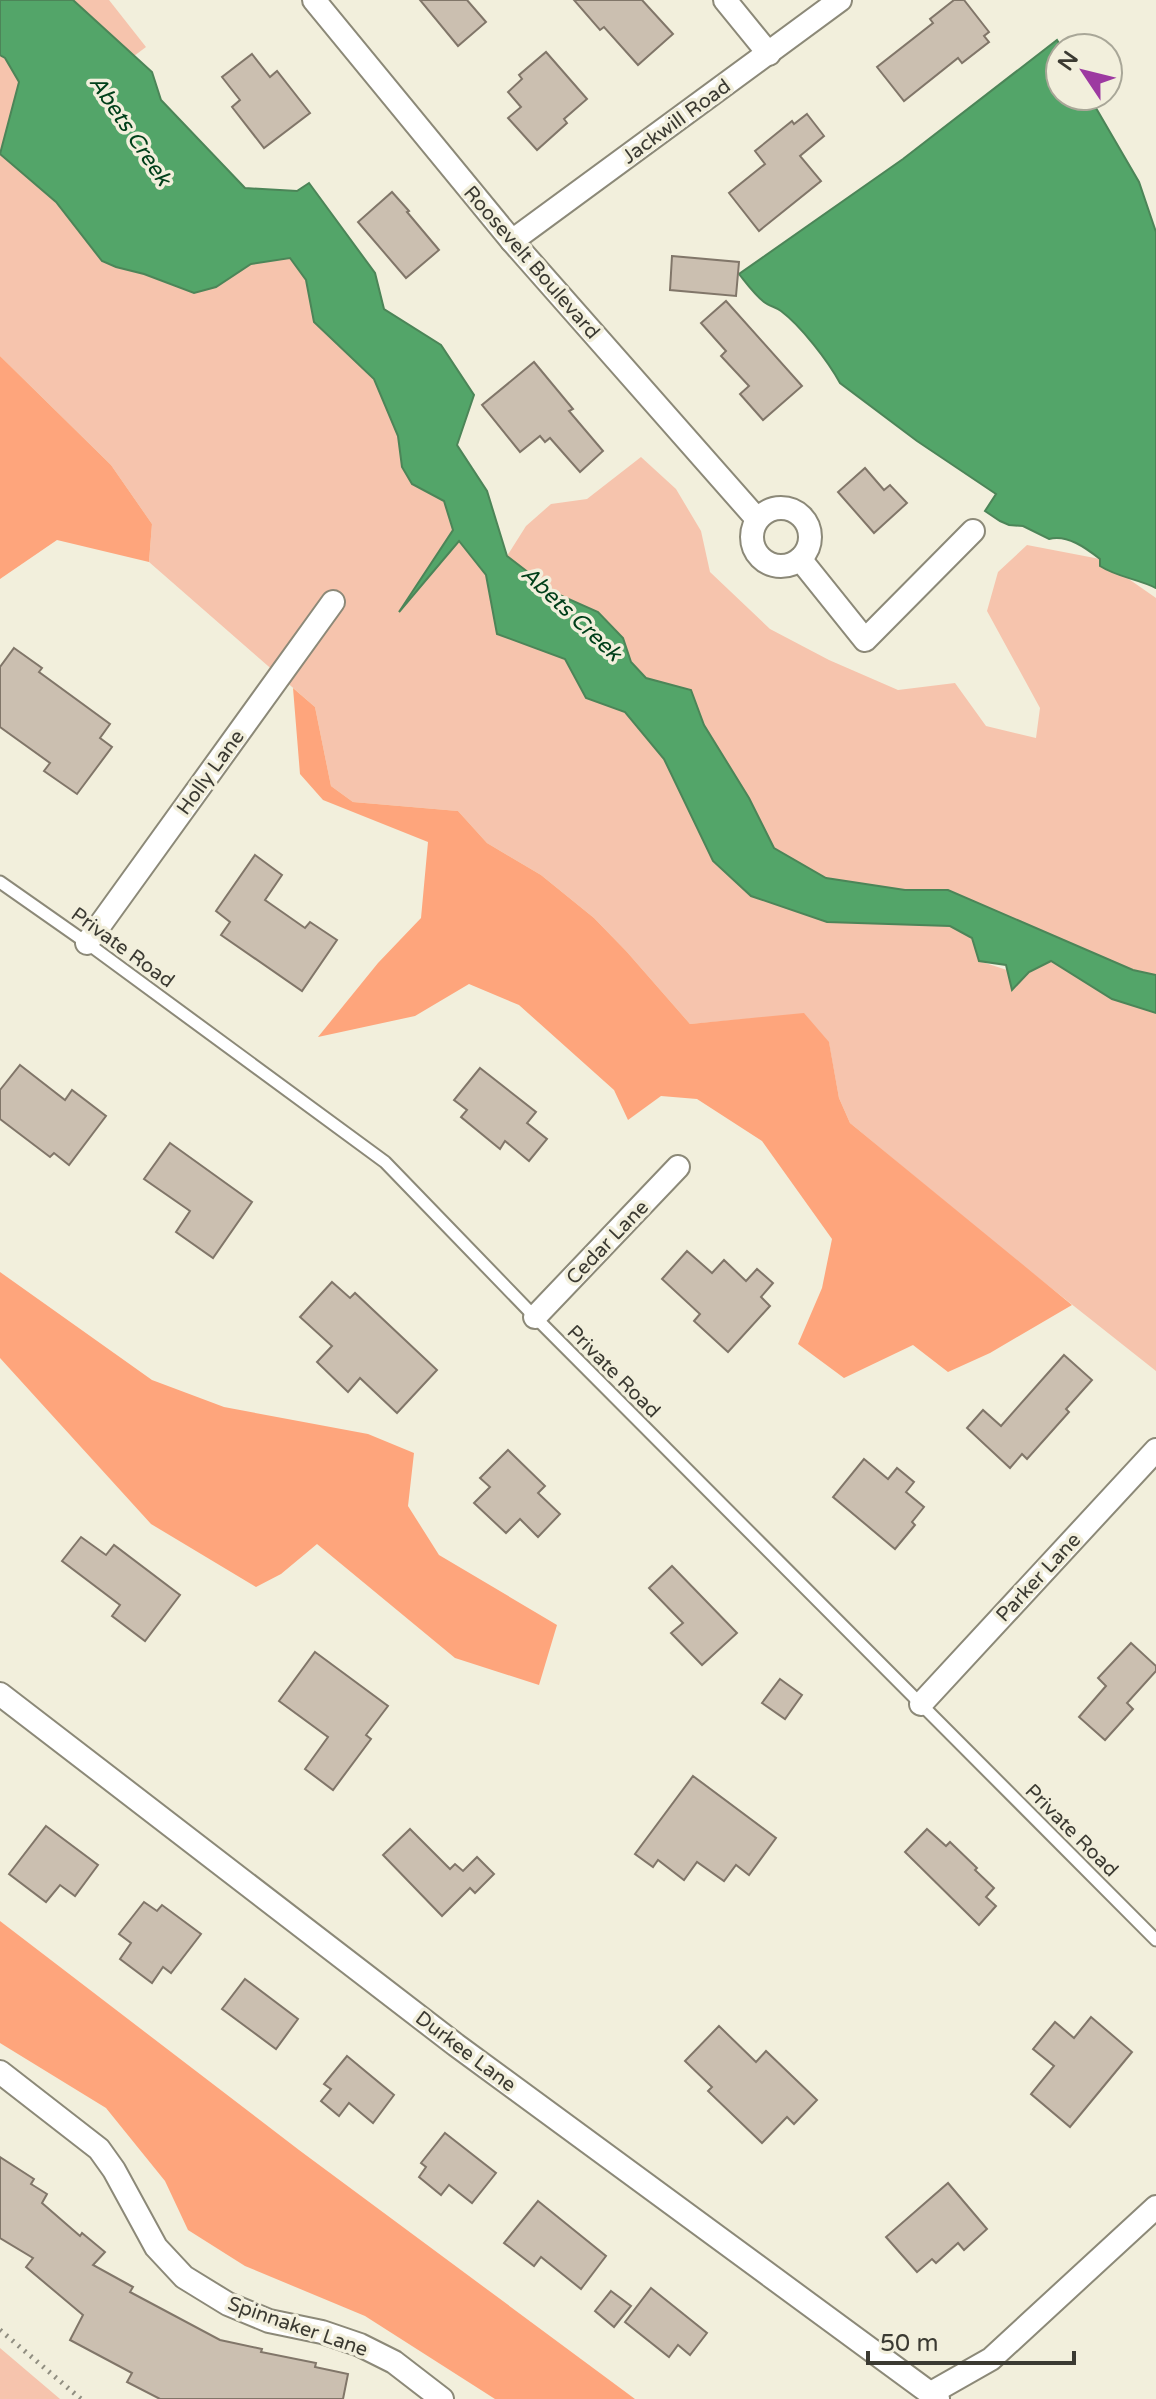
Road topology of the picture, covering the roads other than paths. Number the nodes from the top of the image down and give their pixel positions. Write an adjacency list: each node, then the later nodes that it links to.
1 (314, 0): 5 (street, Roosevelt Boulevard)
2 (725, 0): 4 (street)
3 (840, 0): 4 (street, Jackwill Road)
4 (769, 54): 5 (street, Jackwill Road)
5 (512, 241): 6 (street, Roosevelt Boulevard)
6 (757, 519): 8 (street); 8 (street)
7 (973, 531): 8 (street)
8 (800, 559)
9 (333, 602): 11 (street, Holly Lane)
10 (0, 882): 11 (lane, Private Road)
11 (87, 943): 13 (lane, Private Road)
12 (678, 1167): 13 (street, Cedar Lane)
13 (535, 1317): 16 (lane, Private Road)
14 (1156, 1450): 16 (street, Parker Lane)
15 (0, 1694): 20 (street, Durkee Lane)
16 (921, 1704): 17 (lane, Private Road)
17 (1156, 1940)
18 (0, 2072): 21 (street, Spinnaker Lane)
19 (1156, 2207): 20 (street)
20 (934, 2396)
21 (442, 2399)

